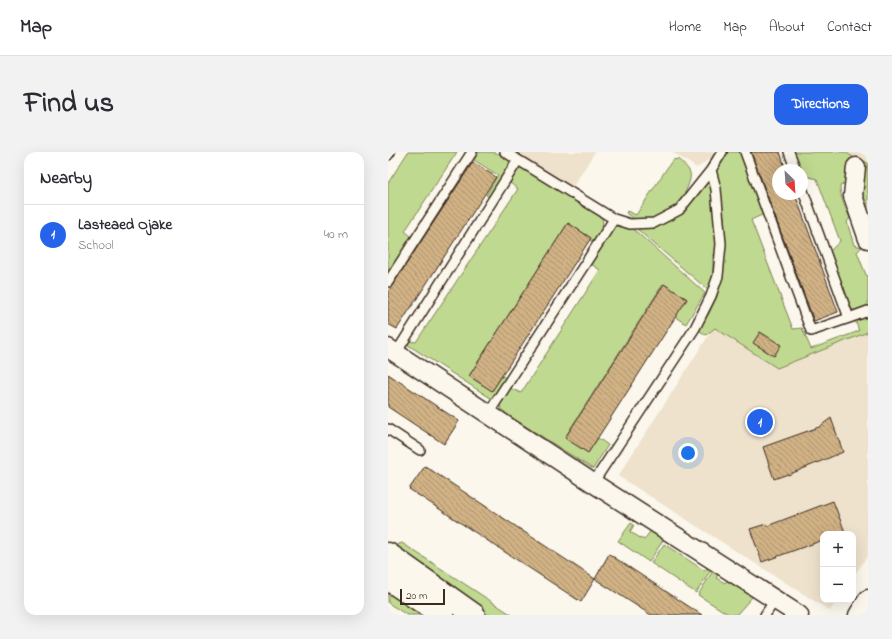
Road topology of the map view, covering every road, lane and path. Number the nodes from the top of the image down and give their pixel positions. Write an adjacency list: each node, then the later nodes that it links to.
1 (390, 152): 7 (lane)
2 (472, 152): 15 (lane)
3 (505, 152): 8 (lane)
4 (722, 152): 11 (lane)
5 (745, 152): 17 (lane)
6 (789, 152): 9 (lane)
7 (388, 155)
8 (518, 160): 13 (lane); 18 (lane)
9 (794, 164)
10 (856, 167): 14 (street)
11 (711, 170): 13 (lane); 22 (lane)
12 (806, 200): 17 (lane)
13 (614, 219): 19 (lane)
14 (868, 240)
15 (388, 282)
16 (868, 311): 17 (lane)
17 (849, 318)
18 (392, 350): 19 (street)
19 (488, 414): 22 (street)
20 (388, 428): 21 (lane)
21 (420, 450)
22 (593, 483): 26 (street)
23 (388, 554): 28 (main road)
24 (388, 579): 27 (main road)
25 (868, 599): 31 (street)
26 (775, 600): 29 (lane); 30 (street)
27 (442, 615)
28 (474, 615)
29 (765, 615)
30 (799, 615)
31 (858, 615)

